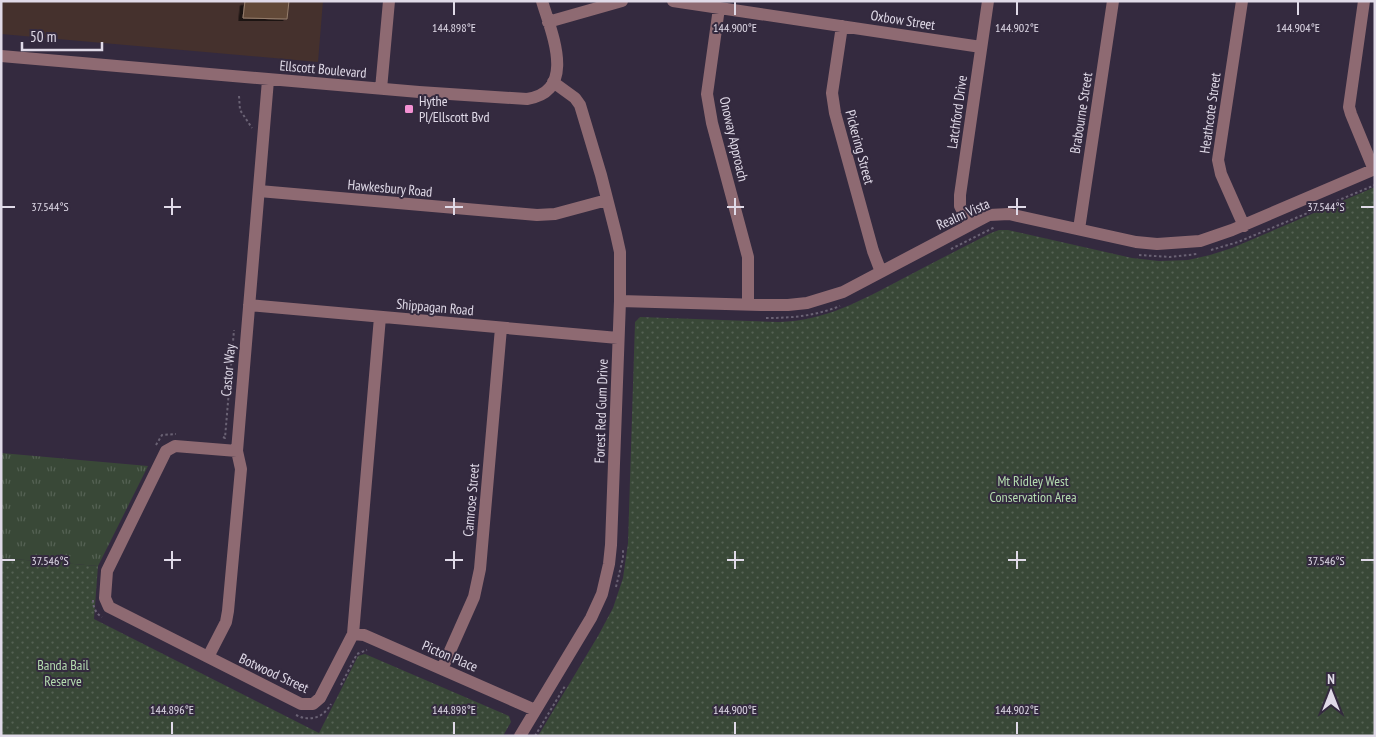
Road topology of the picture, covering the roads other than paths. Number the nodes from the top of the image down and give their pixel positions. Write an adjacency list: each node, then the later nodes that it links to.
1 (389, 1): 16 (street)
2 (542, 1): 10 (street)
3 (622, 1): 10 (street)
4 (673, 1): 9 (street, Oxbow Street)
5 (988, 1): 12 (street, Latchford Drive)
6 (1113, 1): 22 (street, Brabourne Street)
7 (1242, 1): 21 (street, Heathcote Street)
8 (1368, 4): 17 (street)
9 (719, 8): 11 (street, Oxbow Street); 26 (street, Onoway Approach)
10 (548, 22): 15 (street)
11 (842, 26): 12 (street, Oxbow Street); 23 (street, Pickering Street)
12 (981, 47): 20 (street, Latchford Drive)
13 (1, 56): 14 (street, Ellscott Boulevard)
14 (268, 80): 16 (street, Ellscott Boulevard); 18 (street, Castor Way)
15 (553, 82): 16 (street, Ellscott Boulevard); 19 (street, Forest Red Gum Drive)
16 (381, 89)
17 (1374, 169): 21 (street, Realm Vista)
18 (259, 192): 19 (street, Hawkesbury Road); 25 (street, Castor Way)
19 (607, 200): 24 (street, Forest Red Gum Drive)
20 (970, 225): 22 (street, Realm Vista); 23 (street, Realm Vista)
21 (1244, 226): 22 (street, Realm Vista)
22 (1079, 229)
23 (880, 272): 26 (street, Realm Vista)
24 (620, 301): 26 (street, Realm Vista); 29 (street, Forest Red Gum Drive)
25 (249, 305): 27 (street, Shippagan Road); 30 (street, Castor Way)
26 (748, 305)
27 (380, 317): 28 (street, Shippagan Road); 31 (street, Botwood Street)
28 (501, 328): 29 (street, Shippagan Road); 33 (street, Camrose Street)
29 (618, 338): 34 (street, Forest Red Gum Drive)
30 (237, 451): 32 (street, Castor Way); 32 (street, Botwood Street)
31 (352, 634): 32 (street, Botwood Street); 33 (street, Picton Place)
32 (208, 658)
33 (442, 669): 34 (street, Picton Place)
34 (535, 710): 35 (street, Forest Red Gum Drive)
35 (520, 736)

